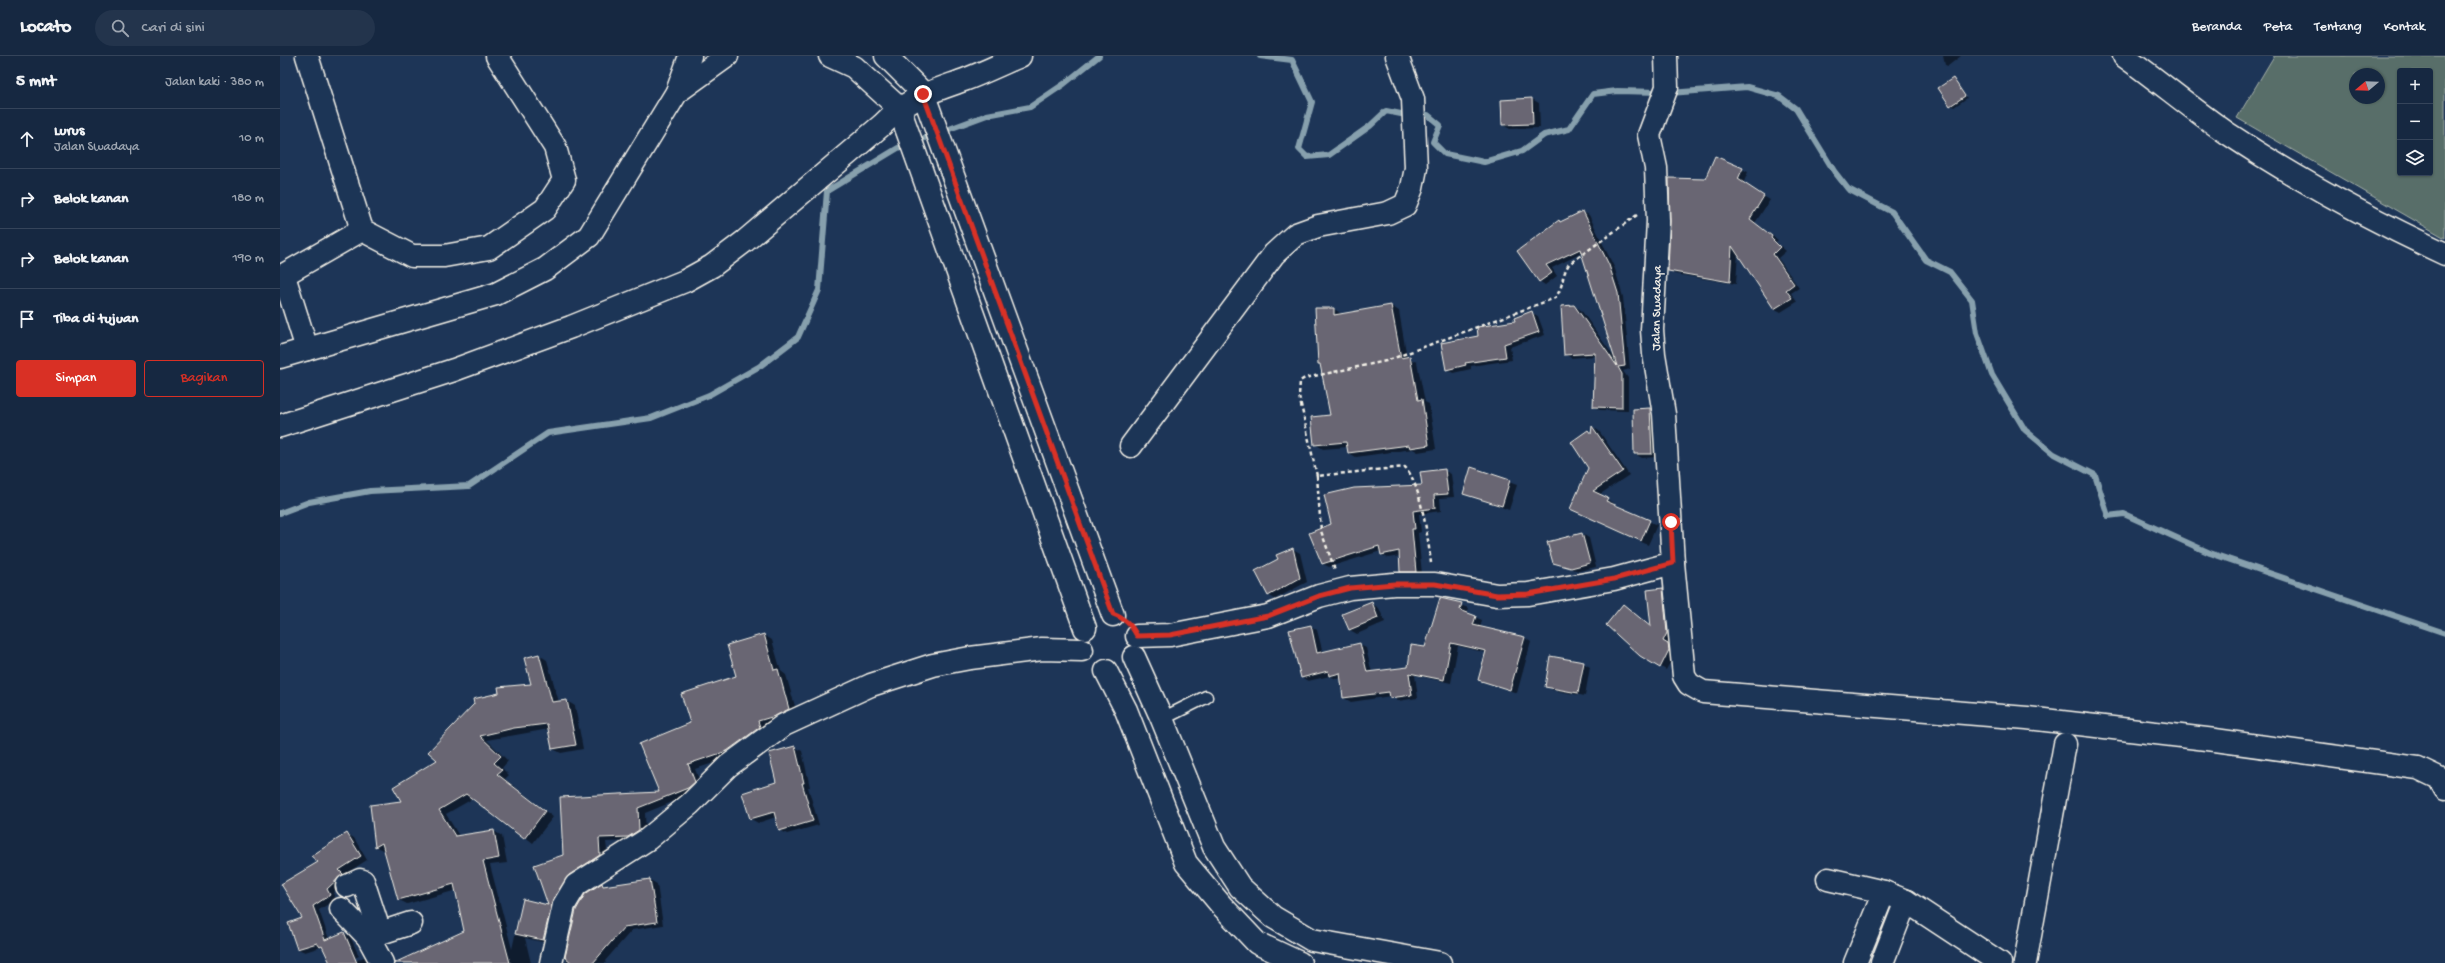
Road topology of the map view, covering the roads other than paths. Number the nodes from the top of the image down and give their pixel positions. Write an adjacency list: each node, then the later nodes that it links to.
1 (306, 56): 14 (street)
2 (497, 56): 14 (street)
3 (690, 56): 11 (street)
4 (727, 56): 11 (street)
5 (830, 56): 13 (street)
6 (886, 56): 12 (street)
7 (1020, 56): 12 (street)
8 (1397, 56): 20 (street)
9 (1666, 56): 21 (street, Jalan Swadaya)
10 (2124, 56): 15 (street)
11 (677, 92): 17 (street)
12 (923, 94): 13 (street); 22 (street)
13 (899, 108): 19 (street); 23 (street)
14 (362, 230): 16 (street)
15 (2445, 254)
16 (282, 276): 17 (street)
17 (307, 349): 18 (street)
18 (280, 356)
19 (280, 426)
20 (1131, 446)
21 (1673, 563): 24 (street); 31 (street, Jalan Swadaya)
22 (1113, 614): 23 (street); 24 (street)
23 (1085, 628): 25 (street)
24 (1137, 636): 26 (street)
25 (1082, 650): 27 (street); 40 (street)
26 (1134, 657): 27 (street); 29 (street)
27 (1106, 671): 41 (street)
28 (1206, 697): 29 (lane)
29 (1162, 718): 42 (street)
30 (2065, 744): 46 (street)
31 (2445, 789)
32 (1828, 879): 34 (street)
33 (348, 886): 38 (street)
34 (1884, 892): 35 (street); 43 (street)
35 (1906, 902): 44 (street); 45 (street)
36 (341, 909): 38 (street)
37 (411, 923): 38 (street)
38 (374, 935): 39 (street)
39 (382, 963)
40 (551, 963)
41 (1300, 963)
42 (1440, 963)
43 (1855, 963)
44 (1882, 963)
45 (2000, 963)
46 (2025, 963)

